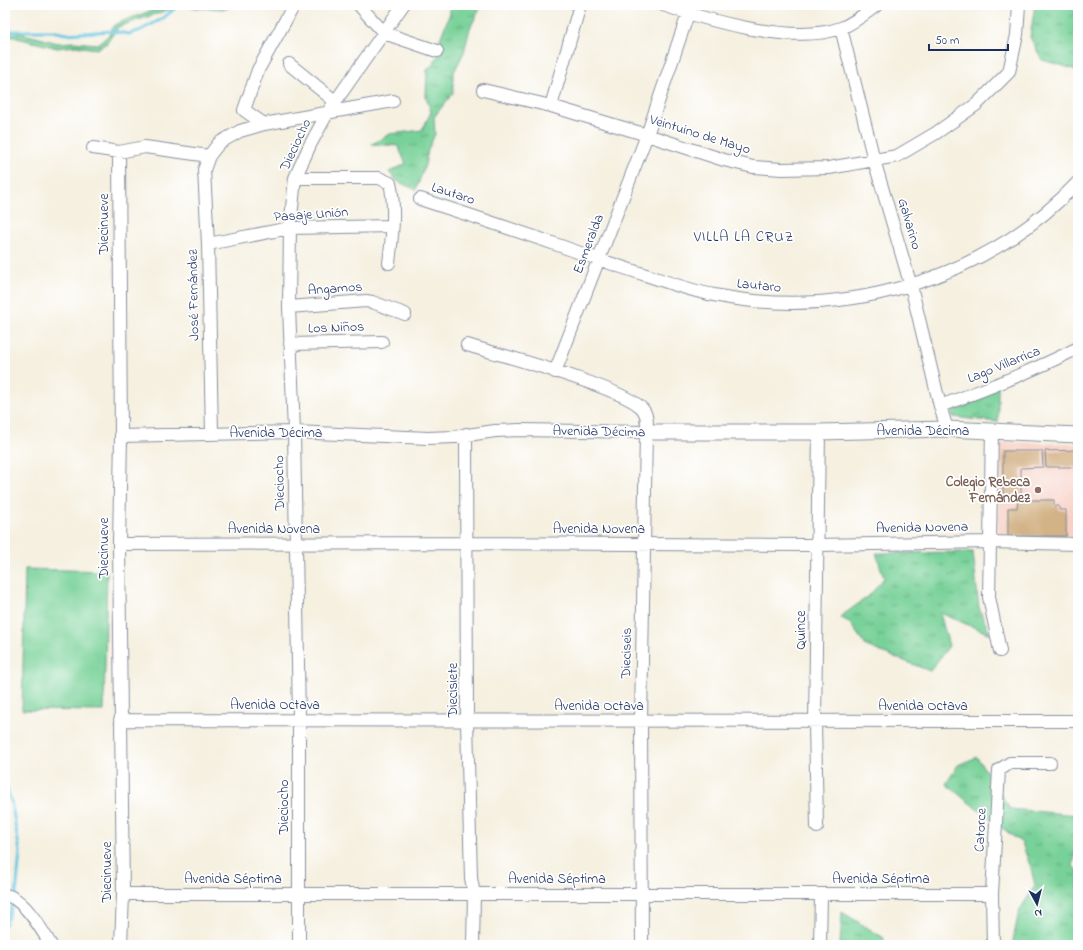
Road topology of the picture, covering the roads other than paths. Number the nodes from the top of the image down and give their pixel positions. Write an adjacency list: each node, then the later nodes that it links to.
1 (294, 5): 18 (street)
2 (359, 5): 10 (street)
3 (403, 5): 10 (street, Dieciocho)
4 (580, 5): 16 (street)
5 (663, 5): 8 (street)
6 (877, 5): 9 (street)
7 (1019, 5): 23 (street, Veintuino de Mayo)
8 (688, 14): 9 (street); 19 (street, Esmeralda)
9 (841, 28): 23 (street, Galvarino)
10 (384, 33): 11 (street); 15 (street, Dieciocho)
11 (436, 52)
12 (289, 64): 15 (street)
13 (483, 90): 16 (street, Veintuino de Mayo)
14 (394, 101): 17 (street)
15 (336, 102): 17 (street, Dieciocho)
16 (551, 106): 19 (street, Veintuino de Mayo)
17 (328, 112): 18 (street); 24 (street, Dieciocho)
18 (264, 124): 22 (street)
19 (647, 135): 23 (street, Veintuino de Mayo); 30 (street, Esmeralda)
20 (93, 148): 21 (street)
21 (119, 152): 22 (street); 49 (street, Diecinueve)
22 (209, 156): 29 (street, José Fernández)
23 (874, 160): 32 (street, Galvarino)
24 (295, 178): 27 (street); 28 (street, Dieciocho)
25 (1078, 182): 32 (street, Lautaro)
26 (420, 199): 30 (street, Lautaro)
27 (392, 226): 28 (street, Pasaje Unión); 31 (street)
28 (290, 228): 29 (street, Pasaje Unión); 33 (street, Dieciocho)
29 (208, 244): 46 (street, José Fernández)
30 (599, 260): 32 (street, Lautaro); 39 (street, Esmeralda)
31 (389, 263)
32 (911, 286): 40 (street, Galvarino)
33 (290, 307): 34 (street, Angamos); 36 (street, Dieciocho)
34 (405, 314)
35 (382, 342): 36 (street, Los Niños)
36 (290, 344): 43 (street, Dieciocho)
37 (467, 344): 39 (street)
38 (1078, 348): 40 (street, Lago Villarrica)
39 (555, 372): 44 (street)
40 (940, 406): 41 (street, Galvarino)
41 (947, 429): 42 (street, Avenida Décima); 45 (street, Avenida Décima)
42 (992, 431): 48 (street, Avenida Décima); 50 (street)
43 (294, 432): 46 (street, Avenida Décima); 47 (street, Avenida Décima); 53 (street, Dieciocho)
44 (646, 432): 45 (street, Avenida Décima); 47 (street, Avenida Décima); 55 (street, Dieciseis)
45 (819, 432): 56 (street, Quince)
46 (212, 434): 49 (street, Avenida Décima)
47 (466, 434): 51 (street, Diecisiete)
48 (1078, 435)
49 (121, 436): 52 (street, Diecinueve)
50 (989, 542): 54 (street, Avenida Novena); 56 (street, Avenida Novena); 57 (street)
51 (468, 543): 53 (street, Avenida Novena); 55 (street, Avenida Novena); 60 (street, Diecisiete)
52 (119, 544): 53 (street, Avenida Novena); 58 (street, Diecinueve)
53 (295, 544): 59 (street, Dieciocho)
54 (1078, 544)
55 (644, 545): 56 (street, Avenida Novena); 61 (street, Dieciseis)
56 (817, 545): 62 (street, Quince)
57 (1000, 651)
58 (120, 720): 59 (street, Avenida Octava); 66 (street, Diecinueve)
59 (299, 720): 60 (street, Avenida Octava); 67 (street, Dieciocho)
60 (468, 721): 61 (street, Avenida Octava); 68 (street, Diecisiete)
61 (642, 721): 62 (street, Avenida Octava); 69 (street, Dieciseis)
62 (815, 721): 63 (street, Avenida Octava); 65 (street, Quince)
63 (1078, 721)
64 (1050, 763): 71 (street, Catorce)
65 (817, 827)
66 (122, 894): 67 (street, Avenida Séptima); 74 (street, Diecinueve)
67 (299, 894): 68 (street, Avenida Séptima); 75 (street, Dieciocho)
68 (474, 894): 69 (street, Avenida Séptima); 76 (street, Diecisiete)
69 (642, 894): 70 (street, Avenida Séptima); 77 (street, Dieciseis)
70 (821, 894): 71 (street, Avenida Séptima); 78 (street)
71 (992, 894): 79 (street, Catorce)
72 (5, 895): 73 (street)
73 (51, 945)
74 (121, 945)
75 (299, 945)
76 (473, 945)
77 (642, 945)
78 (820, 945)
79 (993, 945)

